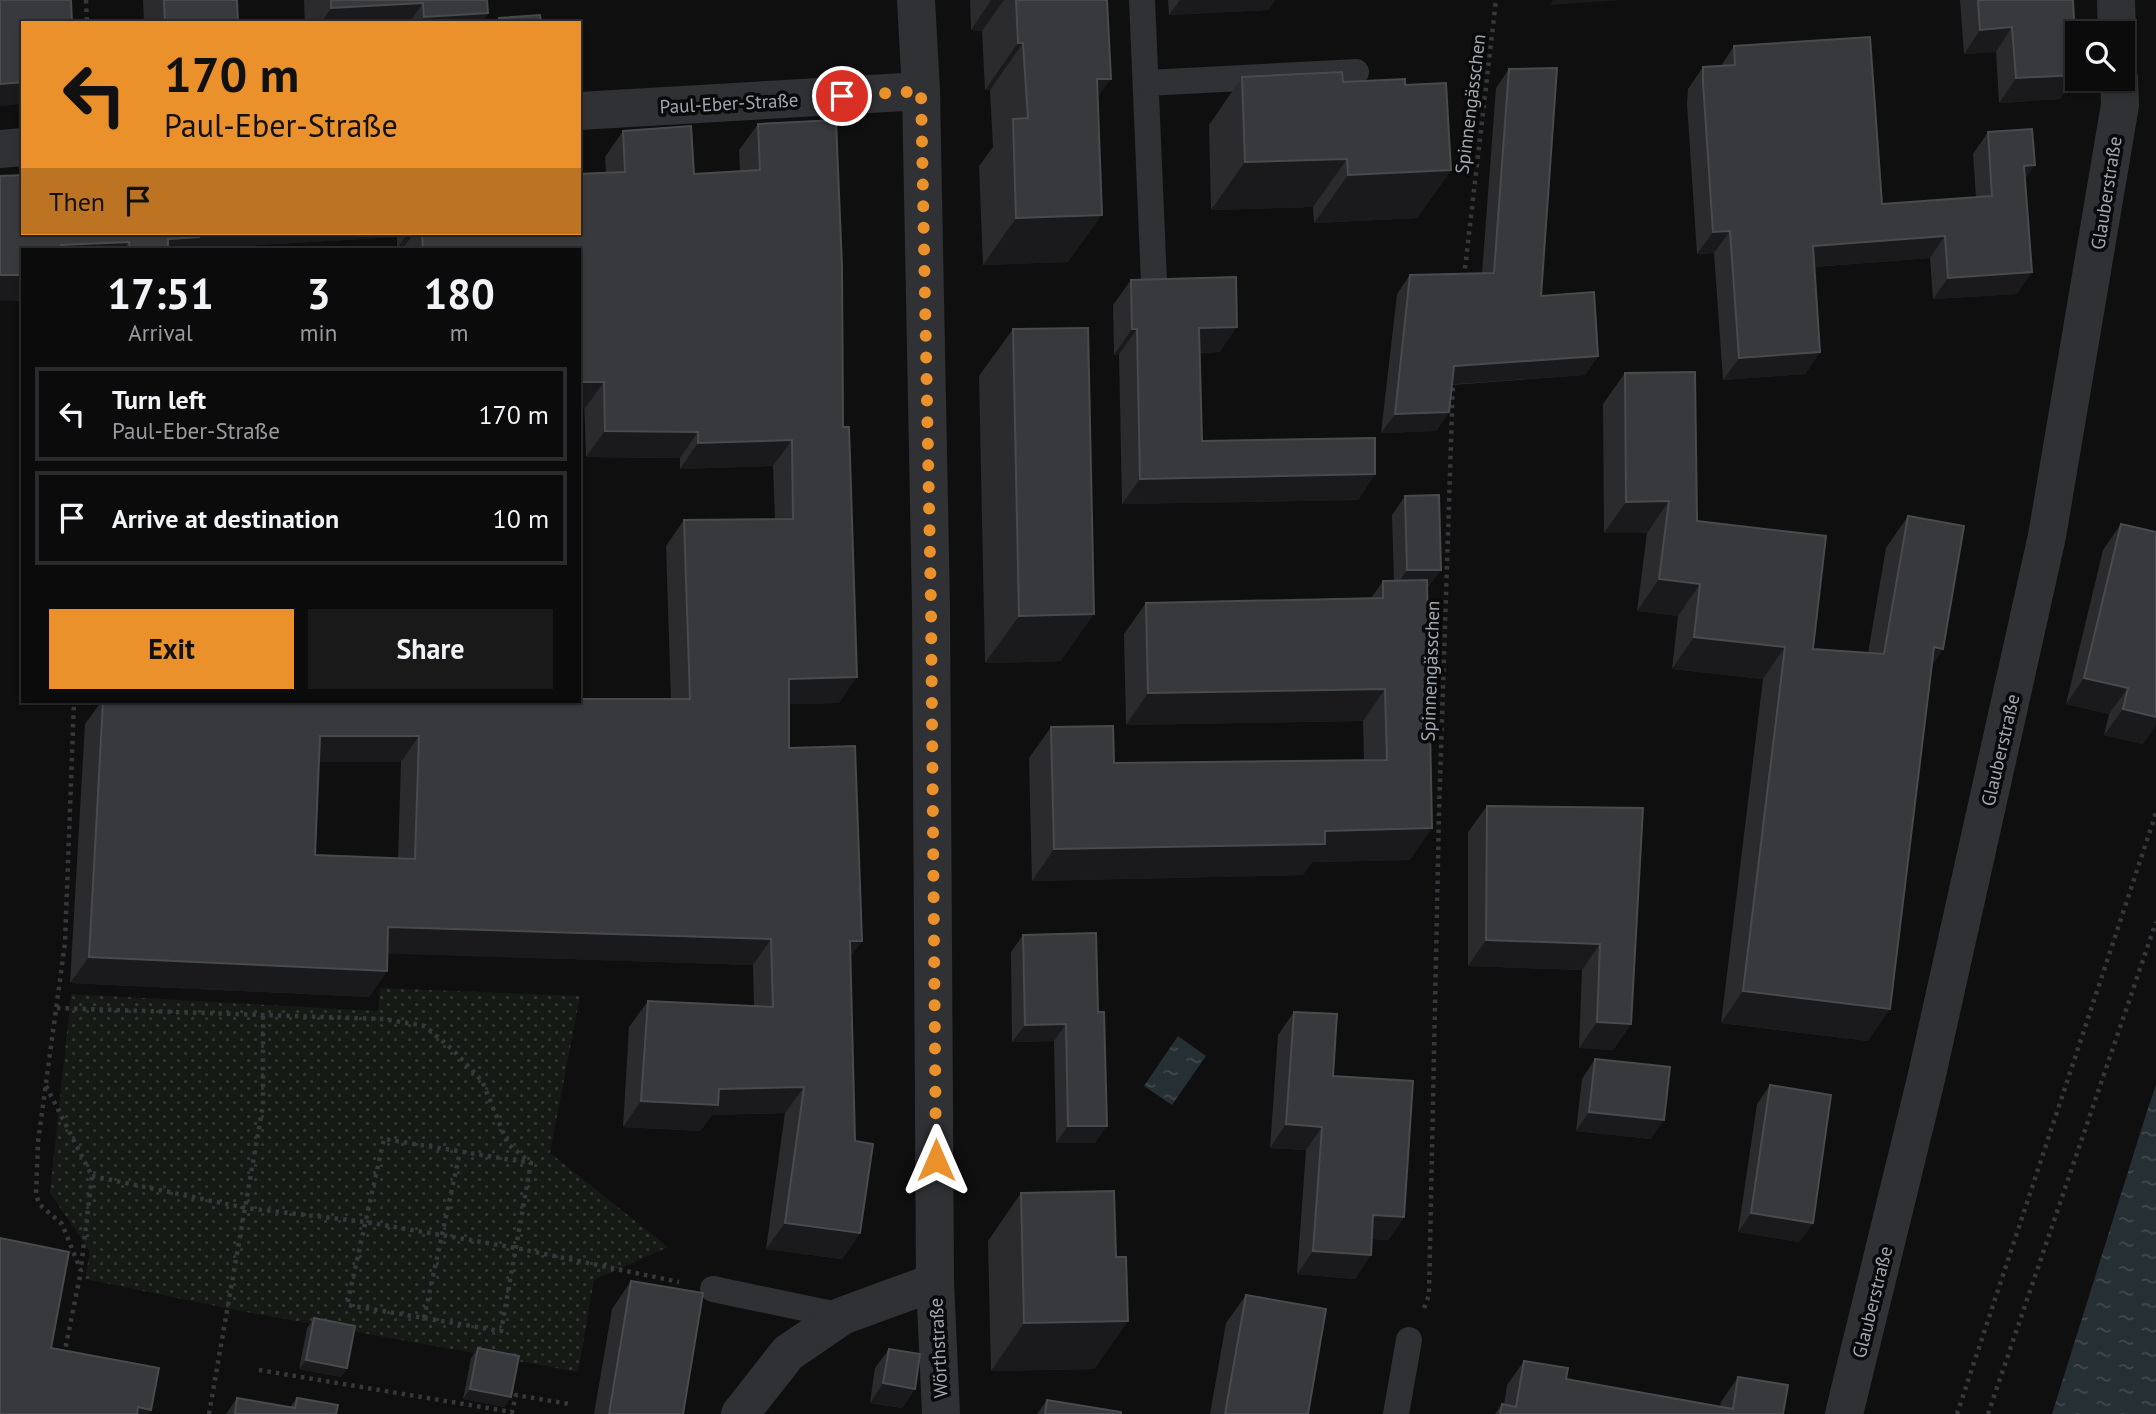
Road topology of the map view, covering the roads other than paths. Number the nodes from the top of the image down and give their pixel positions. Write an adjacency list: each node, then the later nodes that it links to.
1 (916, 0): 7 (street, Wörthstraße)
2 (1142, 0): 6 (lane)
3 (2116, 0): 4 (street)
4 (2117, 21)
5 (1356, 72): 6 (lane)
6 (1146, 83): 12 (lane)
7 (921, 91): 9 (street, Paul-Eber-Straße); 13 (street, Wörthstraße)
8 (2119, 91): 20 (street, Glauberstraße)
9 (581, 111)
10 (21, 147): 11 (street)
11 (0, 149)
12 (1154, 282)
13 (935, 1282): 15 (street, Wörthstraße); 18 (street, Wörthstraße)
14 (713, 1289): 15 (lane)
15 (842, 1316): 17 (street, Wörthstraße)
16 (1409, 1340): 19 (lane)
17 (740, 1414)
18 (942, 1414)
19 (1396, 1414)
20 (1844, 1414)

